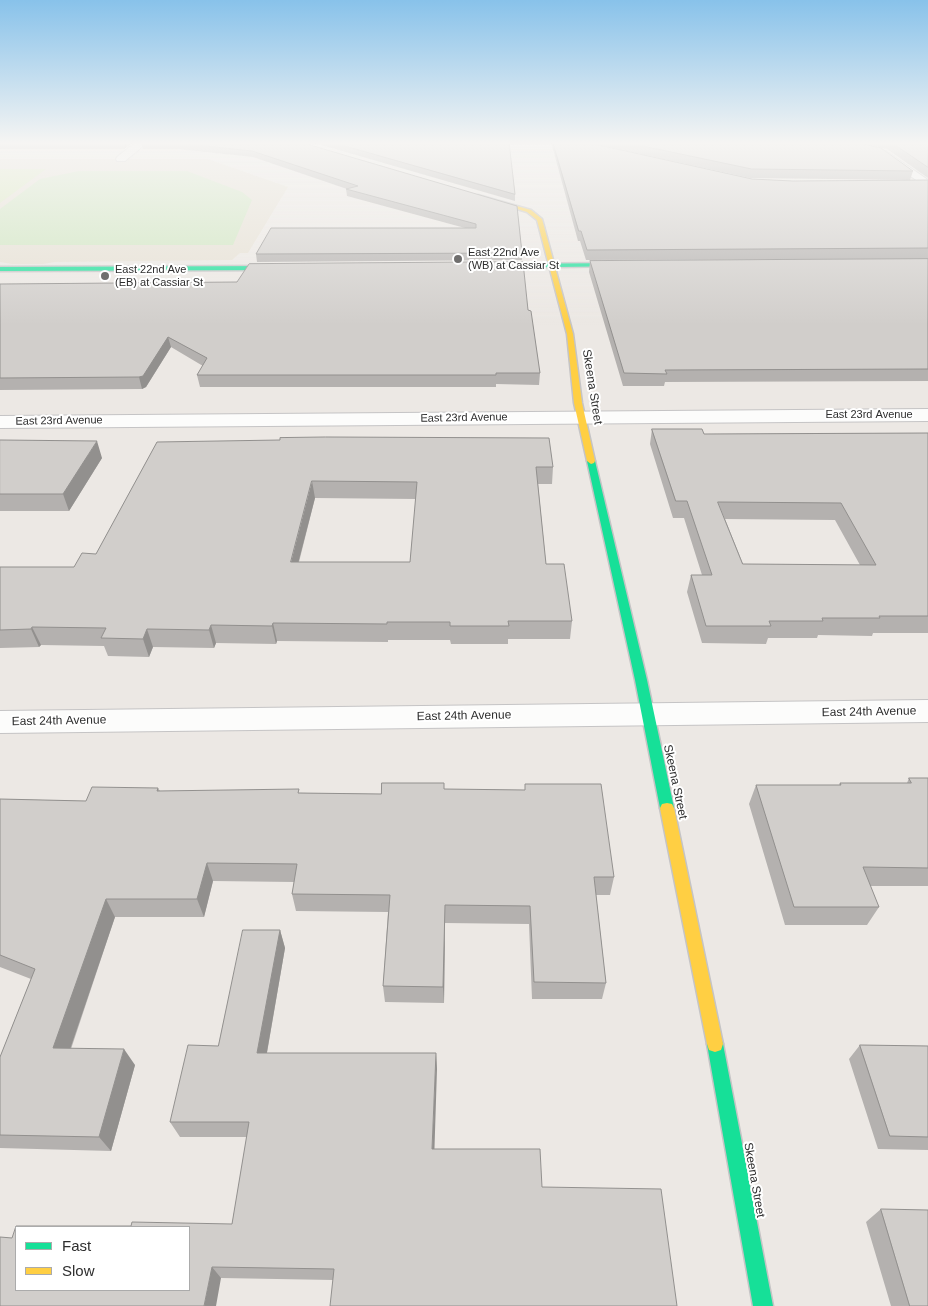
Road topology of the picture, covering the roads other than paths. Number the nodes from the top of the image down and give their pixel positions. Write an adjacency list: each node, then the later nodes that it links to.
1 (503, 203): 4 (street, Skeena Street)
2 (642, 265): 4 (street)
3 (477, 266): 4 (street)
4 (552, 266): 8 (street, Skeena Street)
5 (300, 268): 6 (street)
6 (0, 269)
7 (928, 415): 8 (street, East 23rd Avenue)
8 (581, 417): 9 (street, East 23rd Avenue); 11 (street, Skeena Street)
9 (0, 422)
10 (928, 711): 11 (street, East 24th Avenue)
11 (647, 714): 12 (street, East 24th Avenue); 13 (street, Skeena Street)
12 (0, 722)
13 (763, 1306)

